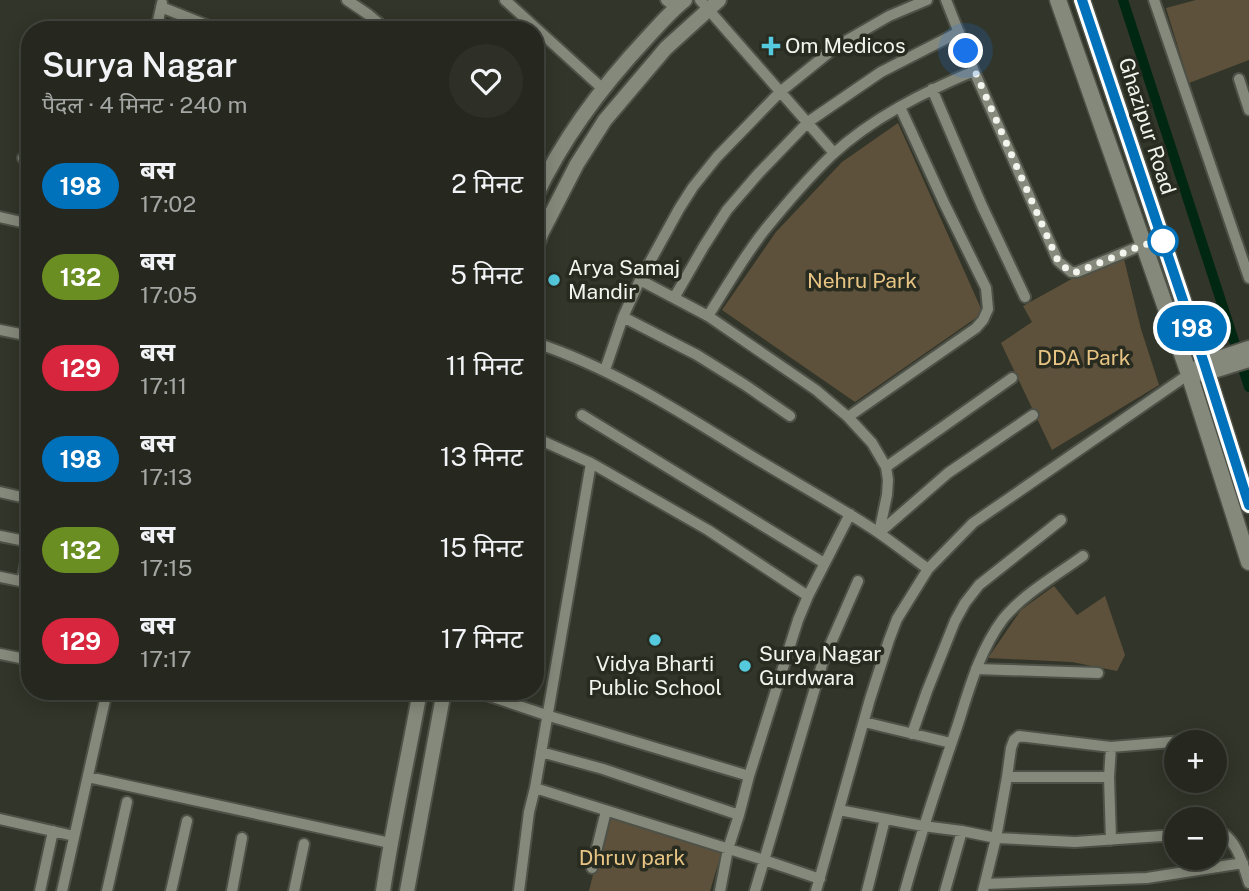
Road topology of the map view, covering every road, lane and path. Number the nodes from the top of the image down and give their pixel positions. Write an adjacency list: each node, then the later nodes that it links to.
1 (347, 0): 13 (street)
2 (505, 0): 11 (street)
3 (927, 0): 20 (street)
4 (946, 0): 14 (street)
5 (1058, 0): 29 (main road, Ghazipur Road)
6 (1082, 0): 42 (main road, Ghazipur Road)
7 (1154, 0): 30 (street)
8 (675, 2): 18 (street)
9 (709, 3): 20 (street); 28 (street)
10 (162, 4): 12 (street)
11 (527, 19)
12 (199, 21)
13 (376, 21)
14 (959, 32): 16 (street); 23 (street)
15 (544, 35): 18 (street)
16 (974, 71): 19 (street); 29 (street)
17 (1239, 79): 22 (street)
18 (603, 89): 25 (street)
19 (932, 89): 21 (street); 32 (street)
20 (780, 92): 23 (street); 31 (street)
21 (900, 107): 24 (street); 49 (street)
22 (1249, 108)
23 (808, 122): 24 (street); 33 (street)
24 (834, 153): 34 (street)
25 (544, 181)
26 (0, 217): 27 (street)
27 (21, 222)
28 (544, 228)
29 (1143, 245): 44 (main road, Ghazipur Road)
30 (1249, 278)
31 (640, 280): 33 (street); 35 (street)
32 (1025, 297)
33 (674, 298): 34 (street)
34 (708, 316): 49 (street)
35 (622, 317): 43 (street); 48 (street)
36 (0, 330): 37 (street)
37 (21, 334)
38 (544, 345): 43 (street)
39 (1249, 348): 41 (street)
40 (1249, 360): 41 (street)
41 (1222, 362): 42 (street)
42 (1206, 368): 44 (street); 55 (main road, Ghazipur Road)
43 (605, 370): 56 (street)
44 (1189, 374): 62 (main road, Ghazipur Road); 64 (street)
45 (1013, 378): 52 (street)
46 (582, 415): 63 (street)
47 (1033, 415): 58 (street)
48 (790, 416)
49 (848, 417): 52 (street)
50 (544, 442): 51 (street)
51 (591, 463): 68 (street); 77 (street)
52 (886, 467): 58 (street)
53 (0, 492): 54 (street)
54 (21, 497)
55 (1249, 505)
56 (850, 514): 58 (street); 63 (street)
57 (1061, 520): 79 (street)
58 (879, 533): 64 (street)
59 (0, 536): 60 (street)
60 (21, 540)
61 (1083, 556): 71 (street)
62 (1249, 562)
63 (824, 563): 68 (street)
64 (928, 569): 78 (street)
65 (0, 577): 66 (street)
66 (21, 581)
67 (859, 581): 108 (street)
68 (808, 596): 84 (street)
69 (1, 657): 70 (street)
70 (21, 659)
71 (976, 669): 72 (street); 80 (street)
72 (1098, 673)
73 (105, 700): 86 (street)
74 (418, 700): 105 (street)
75 (441, 700): 121 (street)
76 (502, 700): 77 (street)
77 (547, 715): 83 (street); 84 (street)
78 (864, 722): 79 (street); 90 (street)
79 (912, 734): 80 (street)
80 (951, 743): 96 (street)
81 (1164, 743): 82 (street)
82 (1111, 747): 85 (street); 87 (street)
83 (541, 752): 88 (street); 92 (street)
84 (749, 776): 92 (street)
85 (1007, 776): 87 (street); 103 (street)
86 (88, 777): 99 (street); 105 (street)
87 (1109, 778): 104 (street)
88 (535, 788): 91 (street); 122 (street)
89 (127, 802): 116 (street)
90 (839, 810): 94 (street); 111 (street)
91 (606, 811): 107 (street); 110 (street)
92 (739, 815): 107 (street)
93 (0, 819): 97 (street)
94 (885, 819): 96 (street); 126 (street)
95 (187, 821): 117 (street)
96 (923, 827): 98 (street); 127 (street)
97 (53, 831): 99 (street); 114 (street)
98 (962, 831): 103 (street); 128 (street)
99 (74, 836): 115 (street)
100 (1164, 836): 104 (street)
101 (1227, 836): 109 (street)
102 (242, 838): 118 (street)
103 (996, 838): 104 (street); 113 (street)
104 (1111, 840)
105 (390, 843): 120 (street)
106 (304, 844): 119 (street)
107 (728, 849): 108 (street); 123 (street)
108 (764, 859): 111 (street); 124 (street)
109 (1243, 863): 112 (street); 113 (street)
110 (592, 868)
111 (820, 879): 125 (street)
112 (1249, 883)
113 (984, 888)
114 (40, 891)
115 (62, 891)
116 (107, 891)
117 (171, 891)
118 (232, 891)
119 (294, 891)
120 (383, 891)
121 (407, 891)
122 (519, 891)
123 (720, 891)
124 (755, 891)
125 (816, 891)
126 (867, 891)
127 (905, 891)
128 (945, 891)

